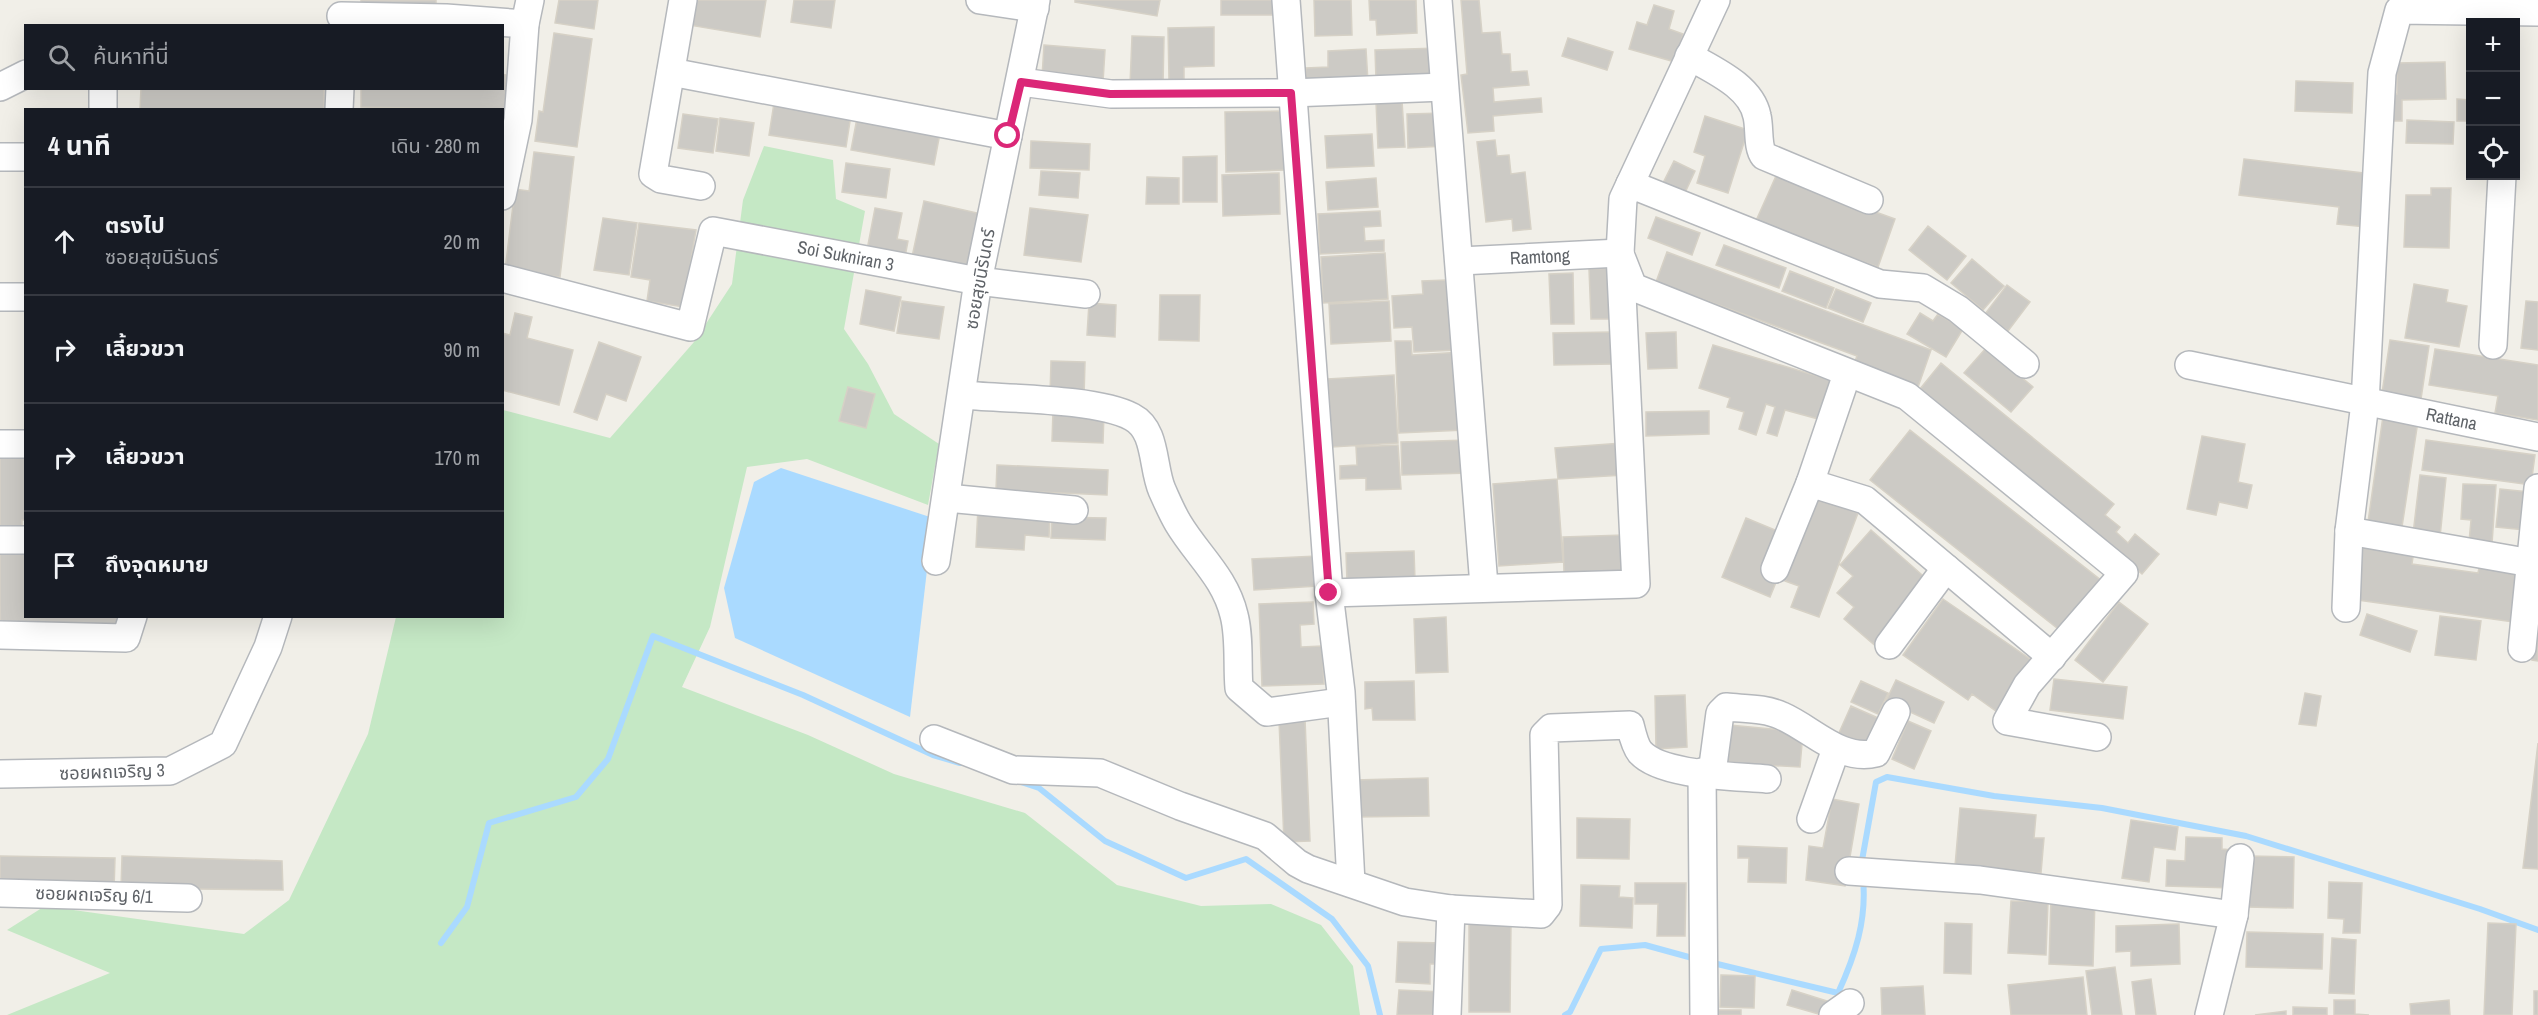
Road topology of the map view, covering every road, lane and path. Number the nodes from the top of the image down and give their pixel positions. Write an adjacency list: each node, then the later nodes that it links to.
1 (683, 0): 13 (street)
2 (980, 0): 6 (street)
3 (1286, 0): 20 (street)
4 (1438, 0): 17 (street)
5 (1716, 0): 12 (street)
6 (1036, 4): 15 (street, ซอยสุขนิรันดร์)
7 (447, 9): 8 (street); 10 (street)
8 (527, 12): 23 (street)
9 (2538, 12): 11 (street)
10 (341, 14)
11 (2510, 17): 44 (street)
12 (1689, 56): 29 (street); 31 (street)
13 (671, 72): 24 (street); 30 (street)
14 (24, 75): 16 (street)
15 (1021, 82): 20 (street); 24 (street, ซอยสุขนิรันดร์)
16 (0, 87)
17 (1444, 87): 20 (street); 33 (street)
18 (103, 90): 21 (street)
19 (340, 90): 22 (street)
20 (1291, 93): 60 (street)
21 (103, 108)
22 (339, 108)
23 (510, 119): 27 (street)
24 (1008, 136): 35 (street, ซอยสุขนิรันดร์)
25 (0, 157): 26 (street)
26 (24, 157)
27 (504, 177)
28 (2502, 180): 39 (street)
29 (1630, 184): 32 (street); 40 (street)
30 (701, 186)
31 (1869, 200)
32 (1620, 253): 33 (street, Ramtong); 42 (street); 59 (street)
33 (1460, 261): 59 (street)
34 (504, 280): 35 (street, Soi Sukniran 3)
35 (978, 281): 36 (street, Soi Sukniran 3); 43 (street, ซอยสุขนิรันดร์)
36 (1086, 294)
37 (0, 297): 38 (street)
38 (24, 297)
39 (2493, 345)
40 (2025, 364)
41 (2189, 365): 44 (street, Rattana)
42 (1847, 374): 48 (street); 67 (street)
43 (962, 395): 50 (street, ซอยสุขนิรันดร์); 68 (street)
44 (2365, 403): 45 (street, Rattana); 52 (street)
45 (2538, 437)
46 (0, 444): 47 (street)
47 (24, 444)
48 (1810, 483): 57 (street); 58 (street)
49 (2538, 488): 56 (street)
50 (947, 498): 51 (street); 55 (street, ซอยสุขนิรันดร์)
51 (1074, 510)
52 (2349, 531): 56 (street); 61 (street)
53 (0, 540): 54 (street)
54 (24, 540)
55 (936, 561)
56 (2531, 562): 66 (street)
57 (1946, 568): 65 (street); 67 (street)
58 (1775, 569)
59 (1484, 586): 60 (street)
60 (1329, 593): 68 (street)
61 (2346, 608)
62 (132, 618): 64 (street)
63 (277, 618): 74 (street, ซอยผถเจริญ 3)
64 (0, 635)
65 (1889, 645)
66 (2522, 648)
67 (2052, 657): 70 (street)
68 (1341, 702): 79 (street)
69 (1896, 712): 72 (street)
70 (2097, 737)
71 (934, 739): 79 (street)
72 (1836, 749): 73 (street); 76 (street)
73 (1707, 772): 75 (street); 82 (street); 84 (street)
74 (0, 774)
75 (1767, 779)
76 (1811, 819)
77 (2240, 858): 83 (street)
78 (1849, 871): 83 (street)
79 (1351, 883): 82 (street)
80 (0, 893): 81 (street, ซอยผถเจริญ 6/1)
81 (188, 898)
82 (1451, 909): 85 (street)
83 (2234, 915): 86 (street)
84 (1703, 1004)
85 (1447, 1015)
86 (2209, 1015)

